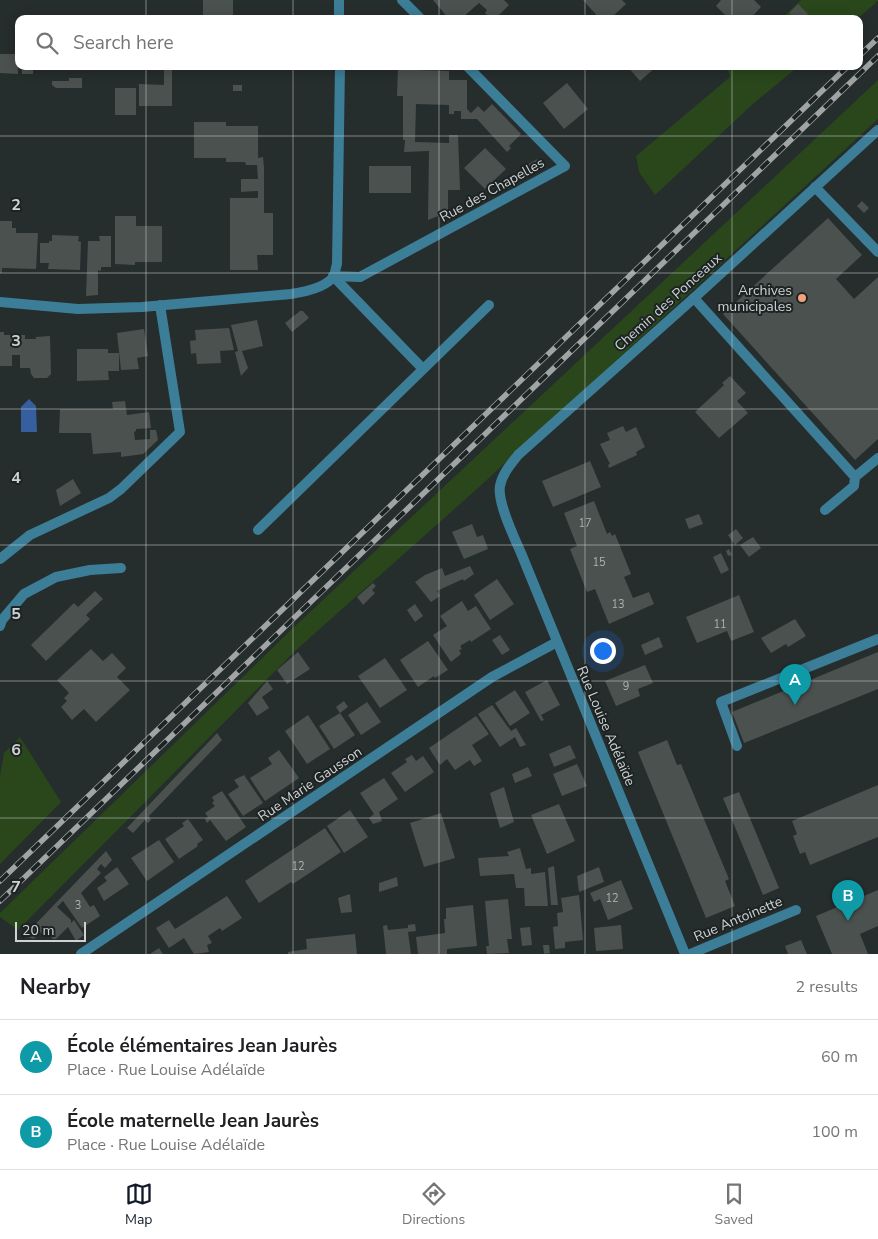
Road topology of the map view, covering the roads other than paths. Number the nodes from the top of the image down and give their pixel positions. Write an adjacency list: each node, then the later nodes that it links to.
1 (339, 0): 3 (street)
2 (402, 0): 4 (street)
3 (340, 15)
4 (417, 15)
5 (340, 70): 10 (street)
6 (471, 70): 10 (street, Rue des Chapelles)
7 (878, 130): 8 (street, Chemin des Ponceaux)
8 (815, 187): 9 (street); 11 (street, Chemin des Ponceaux)
9 (878, 252)
10 (334, 276): 14 (street); 15 (street)
11 (694, 298): 17 (street); 18 (street, Chemin des Ponceaux)
12 (0, 302): 14 (street)
13 (489, 305): 15 (street)
14 (160, 306): 21 (street)
15 (423, 369): 20 (street)
16 (878, 458): 17 (street)
17 (855, 477): 19 (street)
18 (503, 507): 25 (street, Rue Louise Adélaïde)
19 (825, 510)
20 (258, 530)
21 (0, 559)
22 (120, 568): 23 (street)
23 (0, 626)
24 (878, 639): 26 (street)
25 (556, 642): 28 (street, Rue Marie Gausson); 29 (street, Rue Louise Adélaïde)
26 (737, 746)
27 (796, 910): 30 (street, Rue Antoinette)
28 (81, 954)
29 (685, 954)
30 (690, 954)

